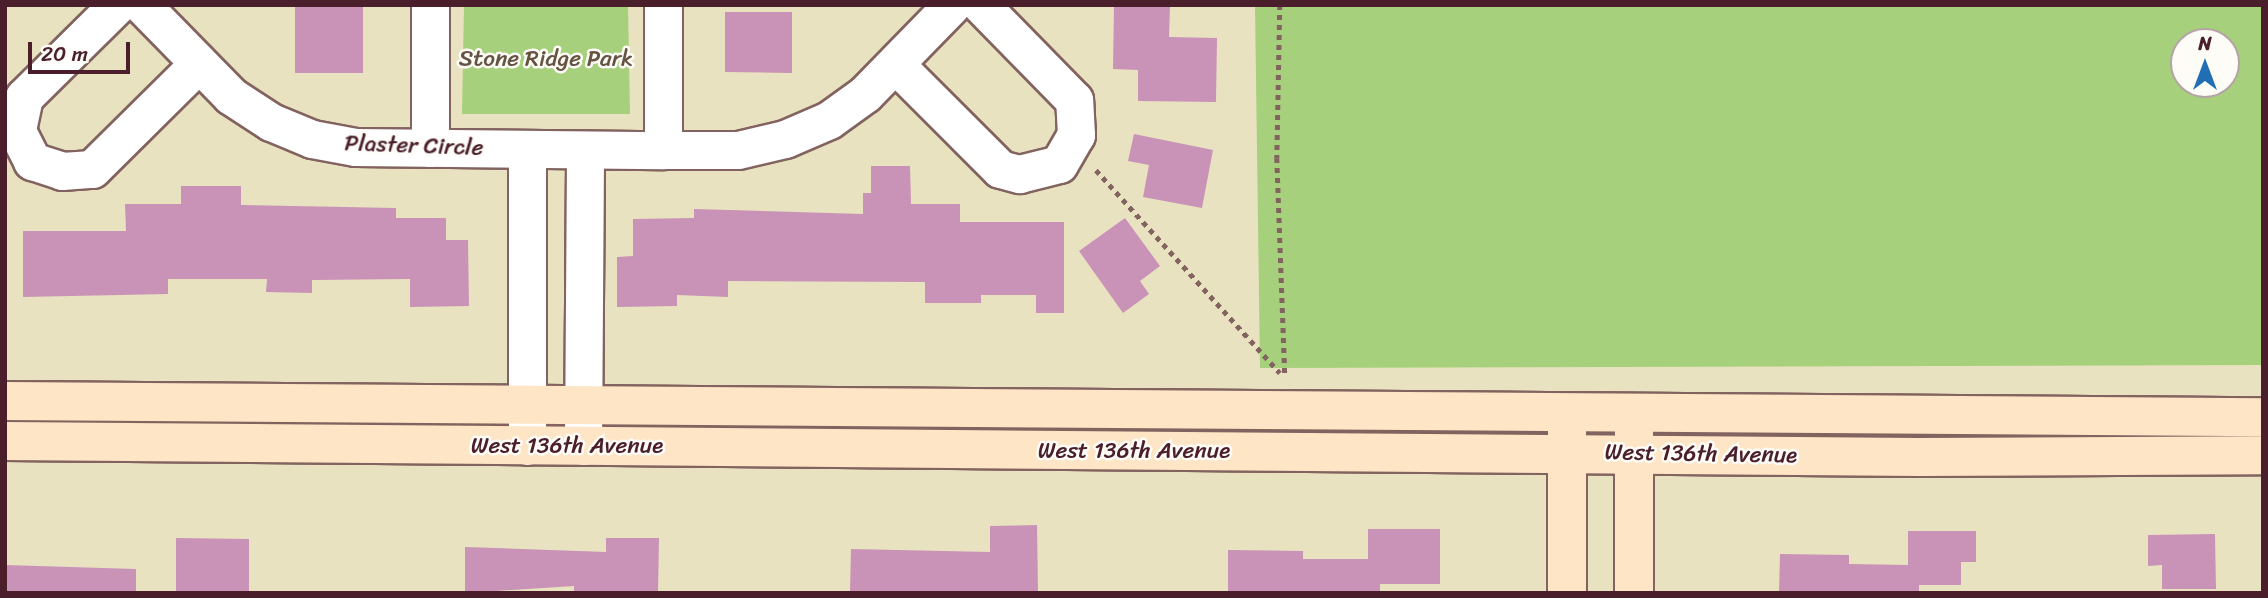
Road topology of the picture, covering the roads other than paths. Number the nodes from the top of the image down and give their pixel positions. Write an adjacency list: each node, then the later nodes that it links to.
1 (117, 5): 7 (street)
2 (142, 5): 7 (street, Plaster Circle)
3 (430, 5): 9 (street)
4 (663, 5): 12 (street)
5 (952, 5): 8 (street, Plaster Circle)
6 (981, 5): 8 (street)
7 (198, 64): 9 (street, Plaster Circle)
8 (895, 64): 12 (street, Plaster Circle)
9 (430, 148): 10 (street, Plaster Circle)
10 (527, 150): 11 (street, Plaster Circle); 14 (street)
11 (585, 150): 12 (street, Plaster Circle); 15 (street)
12 (663, 150)
13 (5, 401): 14 (main road, West 136th Avenue)
14 (526, 405): 15 (main road, West 136th Avenue); 20 (street)
15 (583, 406): 16 (main road, West 136th Avenue); 21 (street)
16 (1567, 414): 17 (main road, West 136th Avenue); 22 (main road)
17 (1635, 414): 18 (main road, West 136th Avenue); 23 (main road)
18 (2263, 417)
19 (5, 441): 20 (main road, West 136th Avenue)
20 (527, 446): 21 (main road, West 136th Avenue)
21 (583, 446): 22 (main road, West 136th Avenue)
22 (1567, 452): 23 (main road, West 136th Avenue); 25 (main road)
23 (1634, 453): 24 (main road, West 136th Avenue); 26 (main road)
24 (2263, 455)
25 (1567, 593)
26 (1634, 593)

